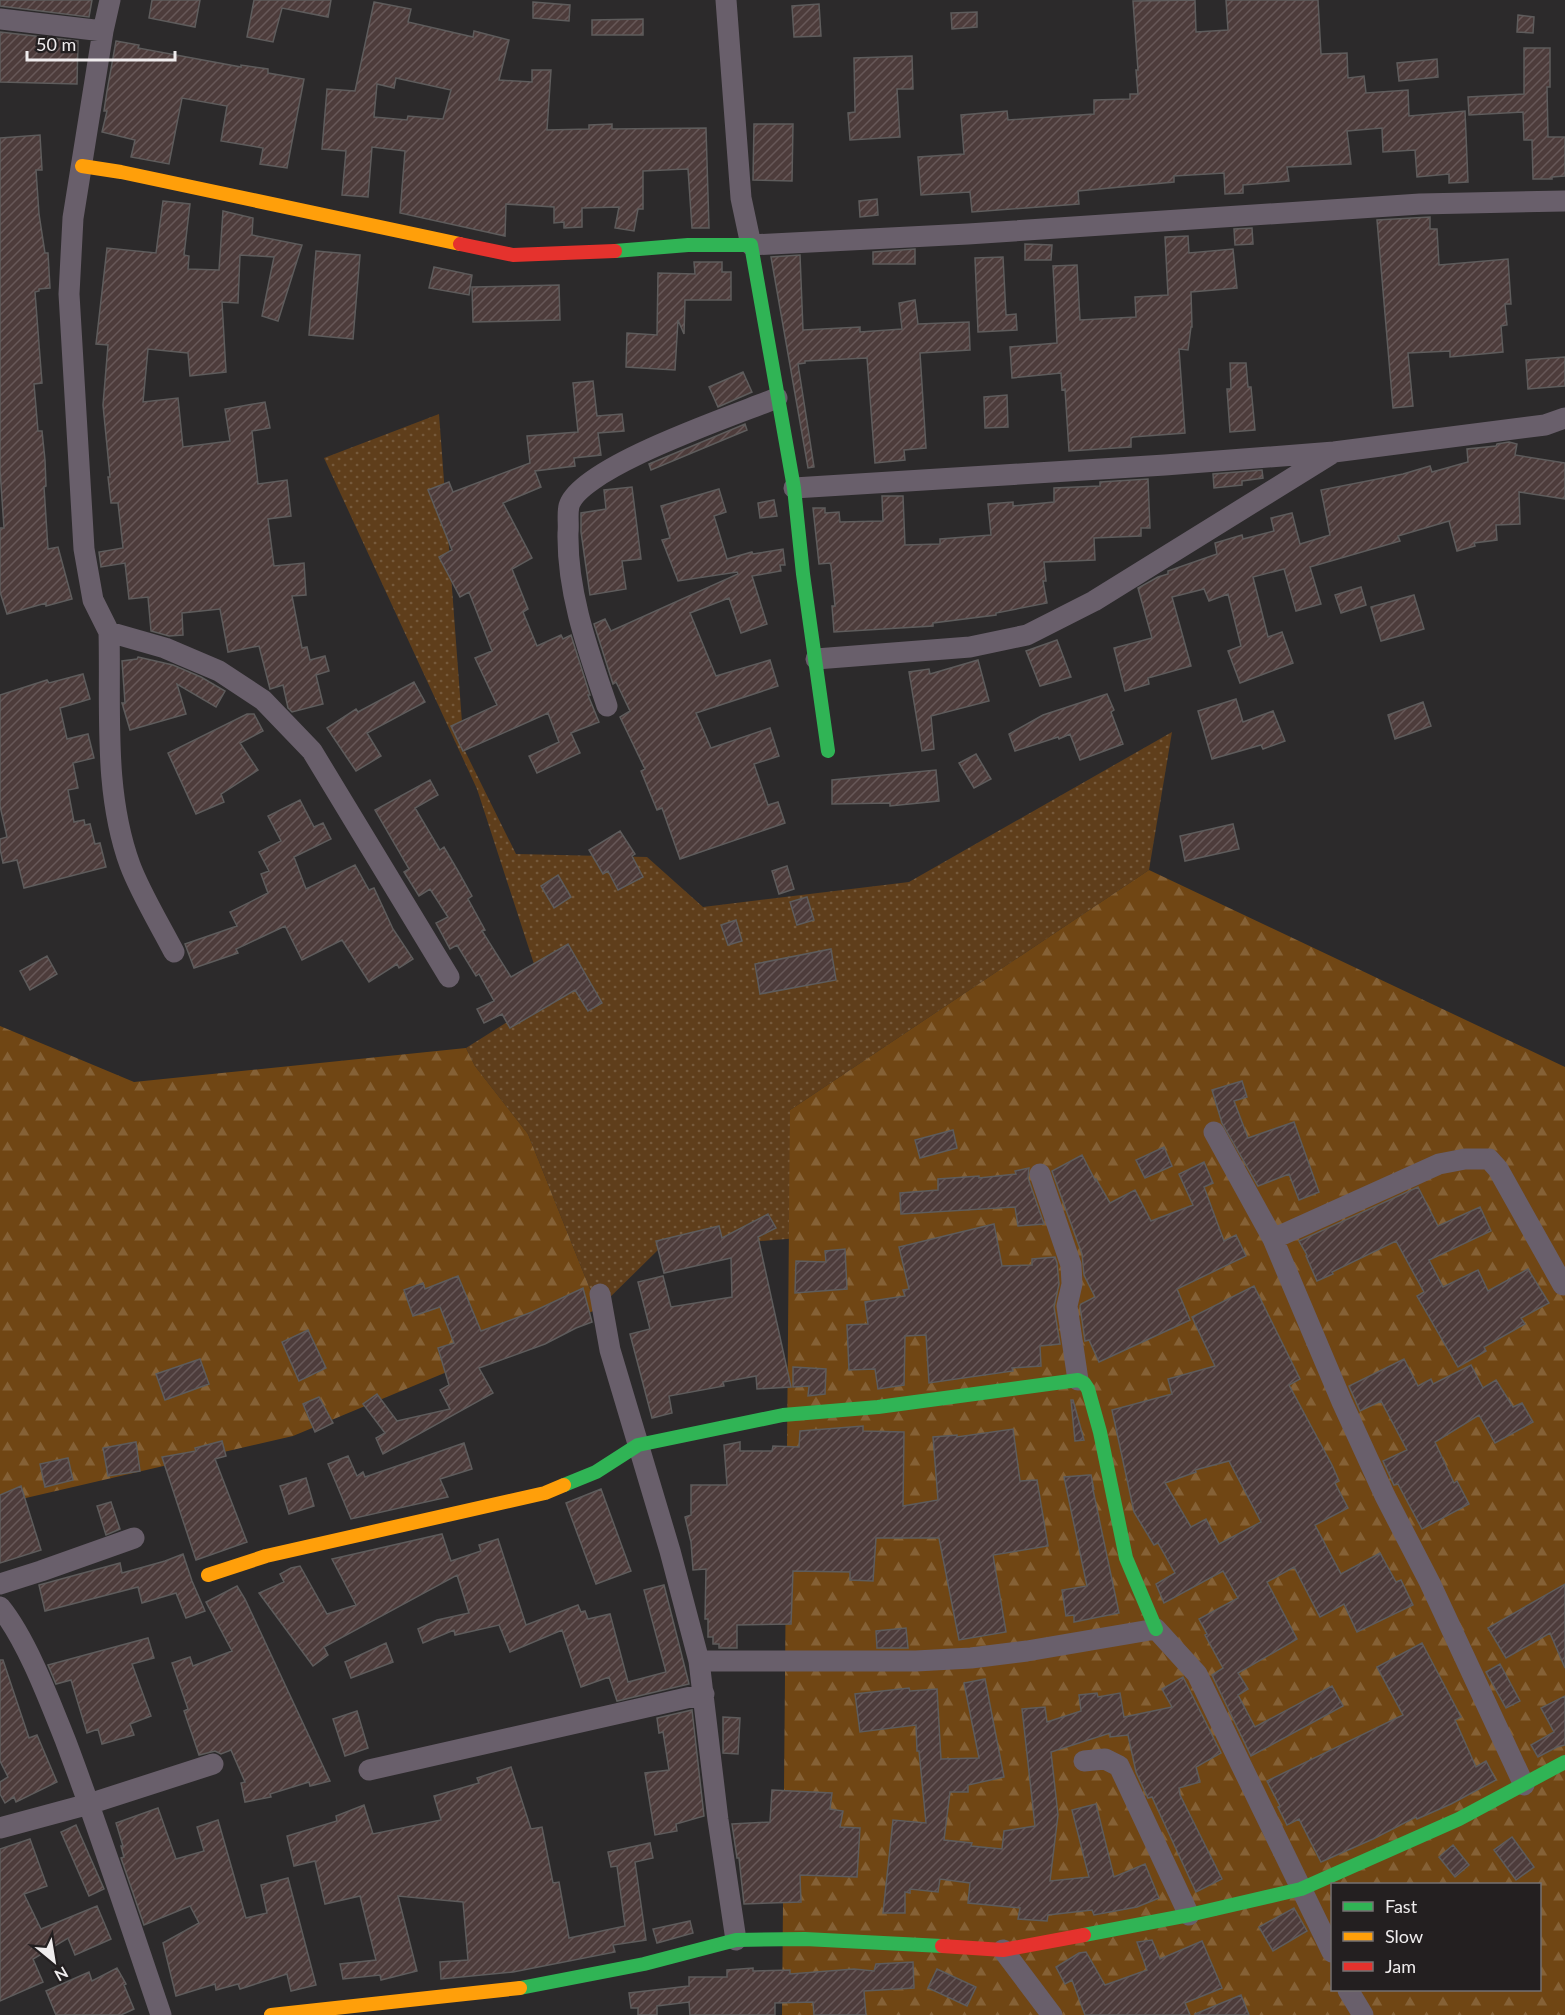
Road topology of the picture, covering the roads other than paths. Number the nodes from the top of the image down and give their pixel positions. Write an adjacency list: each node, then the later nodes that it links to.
1 (110, 0): 4 (street)
2 (726, 0): 7 (street)
3 (0, 19): 4 (street)
4 (103, 31): 5 (street)
5 (82, 166): 7 (street); 12 (street)
6 (1565, 201): 7 (street)
7 (751, 245): 8 (street)
8 (777, 398): 11 (street); 14 (street)
9 (1565, 418): 10 (street)
10 (1334, 452): 11 (street); 13 (street)
11 (794, 488): 13 (street)
12 (109, 632): 16 (street); 17 (street)
13 (816, 659): 15 (street)
14 (607, 706)
15 (828, 751)
16 (174, 952)
17 (449, 977)
18 (1214, 1132): 20 (street)
19 (1040, 1174): 23 (street)
20 (1273, 1239): 21 (street); 36 (street)
21 (1563, 1285)
22 (600, 1294): 24 (street)
23 (1078, 1380): 24 (street); 29 (street)
24 (638, 1445): 26 (street); 30 (street)
25 (134, 1538): 27 (street)
26 (208, 1575)
27 (0, 1584)
28 (0, 1607): 37 (street)
29 (1156, 1629): 30 (street); 39 (street)
30 (699, 1661): 31 (street)
31 (704, 1694): 35 (street); 41 (street)
32 (1084, 1761): 40 (street)
33 (1565, 1762): 36 (street)
34 (213, 1764): 37 (street)
35 (369, 1770)
36 (1524, 1785): 39 (street)
37 (89, 1803): 38 (street); 45 (street)
38 (0, 1828)
39 (1301, 1889): 40 (street); 43 (street)
40 (1189, 1915): 42 (street)
41 (736, 1940): 42 (street); 46 (street)
42 (1003, 1950): 47 (street)
43 (1331, 1950)
44 (1349, 1991): 48 (street)
45 (161, 2015)
46 (271, 2015)
47 (1052, 2015)
48 (1363, 2015)

